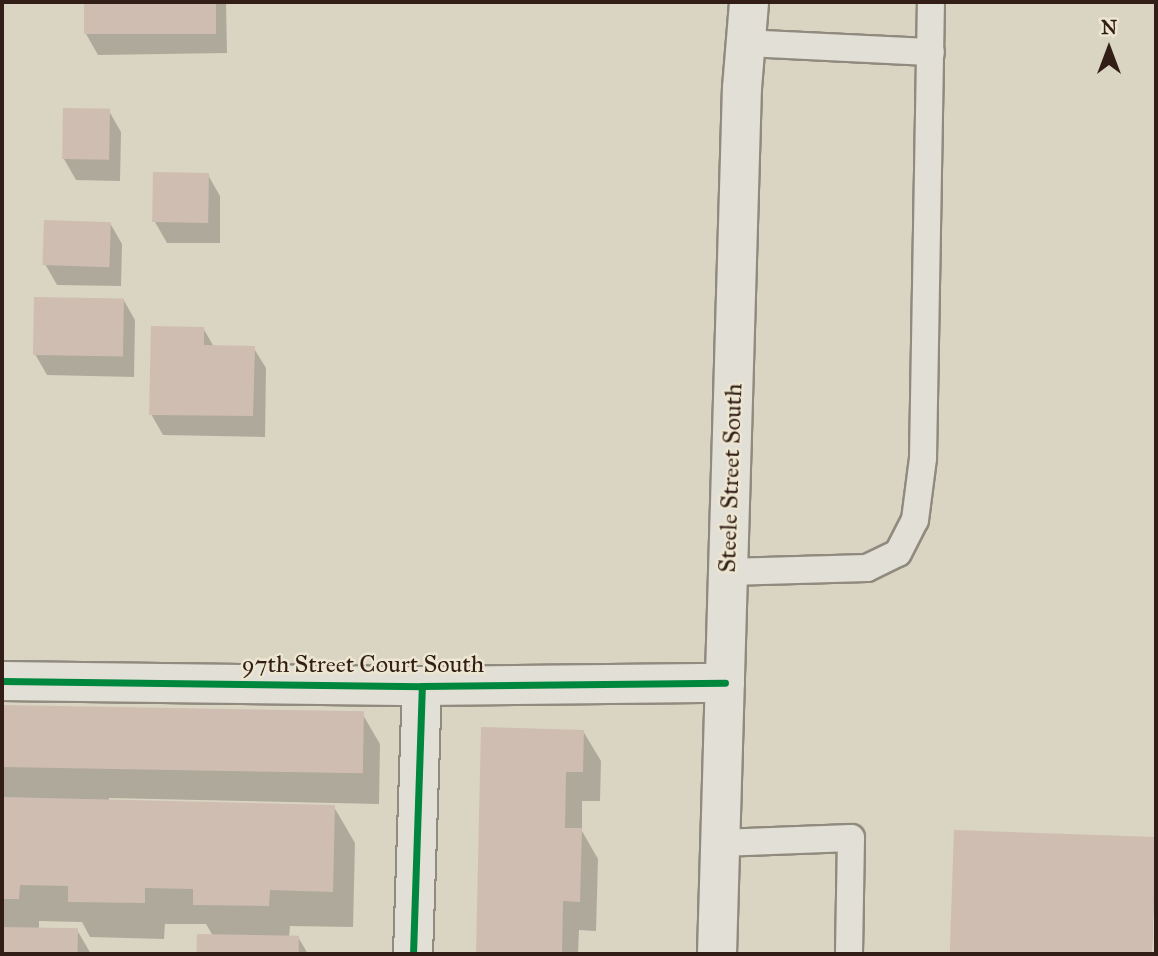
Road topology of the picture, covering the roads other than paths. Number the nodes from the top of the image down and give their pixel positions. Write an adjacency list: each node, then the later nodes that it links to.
1 (749, 2): 3 (street, Steele Street South)
2 (931, 2): 4 (lane)
3 (745, 43): 4 (lane); 5 (street, Steele Street South)
4 (931, 52): 5 (lane)
5 (728, 572): 7 (street, Steele Street South)
6 (2, 681): 8 (street, 97th Street Court South)
7 (725, 682): 8 (street, 97th Street Court South); 9 (street, Steele Street South)
8 (422, 685): 10 (street)
9 (720, 843): 11 (street, Steele Street South); 12 (lane)
10 (413, 954)
11 (717, 954)
12 (849, 954)

